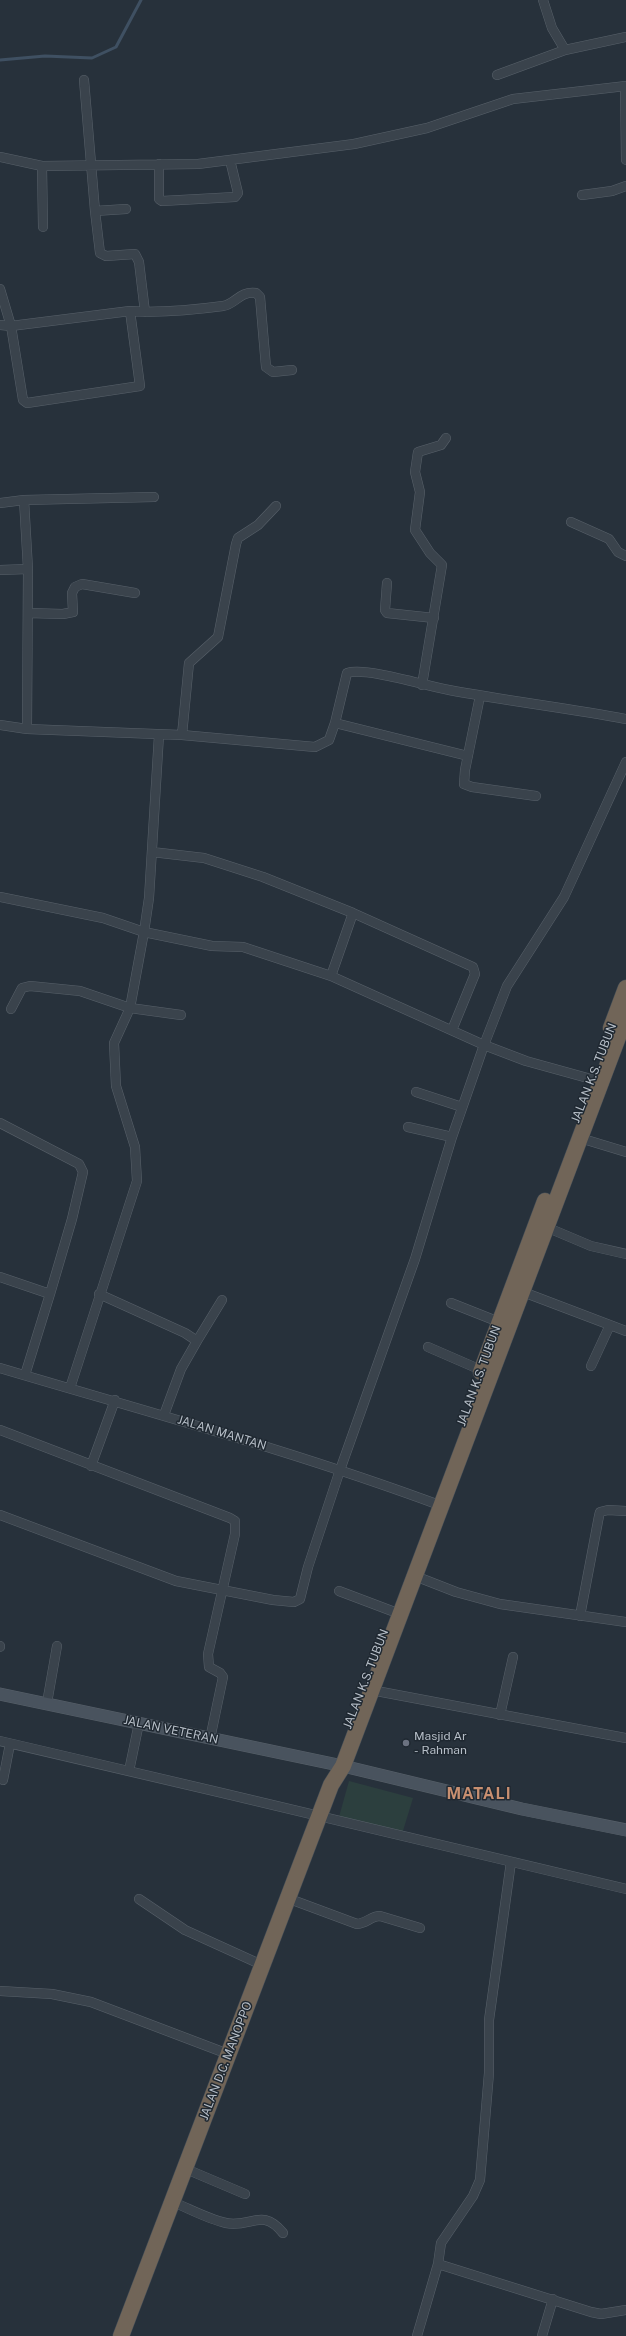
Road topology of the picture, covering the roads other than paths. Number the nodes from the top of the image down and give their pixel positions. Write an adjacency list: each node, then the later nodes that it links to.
1 (544, 0): 3 (street)
2 (626, 37): 3 (street)
3 (564, 50): 4 (street)
4 (497, 75)
5 (84, 80): 11 (street)
6 (625, 86): 8 (street); 9 (street)
7 (0, 157): 12 (street)
8 (230, 160): 10 (street); 10 (street)
9 (626, 160)
10 (159, 164): 11 (street)
11 (90, 165): 12 (street); 16 (street)
12 (42, 166): 17 (street)
13 (626, 186): 14 (street)
14 (582, 195)
15 (126, 209): 16 (street)
16 (94, 211): 20 (street)
17 (43, 227)
18 (0, 288): 22 (street)
19 (130, 311): 20 (street); 22 (street); 22 (street)
20 (145, 312): 23 (street)
21 (0, 325): 22 (street)
22 (11, 326)
23 (292, 370)
24 (446, 438): 36 (street)
25 (154, 497): 26 (street)
26 (24, 500): 27 (street); 31 (street)
27 (0, 503)
28 (276, 506): 44 (street)
29 (571, 522): 30 (street)
30 (626, 556)
31 (28, 569): 32 (street); 35 (street)
32 (0, 570)
33 (387, 583): 36 (street)
34 (135, 593): 35 (street)
35 (28, 613): 42 (street)
36 (434, 618): 37 (street)
37 (422, 685): 38 (street); 40 (street)
38 (480, 696): 39 (street); 45 (street)
39 (626, 719)
40 (335, 723): 44 (street); 45 (street)
41 (0, 724): 42 (street)
42 (27, 729): 43 (street)
43 (159, 735): 44 (street); 48 (street)
44 (182, 735)
45 (468, 756): 47 (street)
46 (626, 762): 59 (street)
47 (536, 796)
48 (152, 852): 50 (street); 51 (street)
49 (0, 897): 51 (street)
50 (353, 914): 52 (street); 58 (street)
51 (144, 932): 52 (street); 54 (street)
52 (331, 976): 58 (street)
53 (626, 988): 60 (highway, JALAN K.S. TUBUN)
54 (130, 1008): 55 (street); 56 (street); 73 (street)
55 (11, 1009)
56 (181, 1015)
57 (624, 1026): 60 (highway, JALAN K.S. TUBUN)
58 (452, 1030): 59 (street)
59 (484, 1045): 60 (street); 62 (street)
60 (597, 1081): 66 (highway, JALAN K.S. TUBUN); 76 (highway, JALAN K.S. TUBUN)
61 (416, 1092): 62 (street)
62 (462, 1107): 65 (street)
63 (0, 1123): 72 (street)
64 (408, 1127): 65 (street)
65 (452, 1138): 90 (street)
66 (580, 1138): 67 (street); 68 (highway, JALAN K.S. TUBUN)
67 (626, 1152)
68 (546, 1227): 69 (street); 71 (highway, JALAN K.S. TUBUN)
69 (626, 1254)
70 (0, 1277): 72 (street)
71 (523, 1292): 77 (street); 91 (highway, JALAN K.S. TUBUN)
72 (50, 1294): 84 (street)
73 (99, 1294): 79 (street); 85 (street)
74 (222, 1300): 79 (street)
75 (451, 1303): 76 (street)
76 (499, 1322): 83 (highway, JALAN K.S. TUBUN)
77 (610, 1325): 78 (street); 81 (street)
78 (626, 1331)
79 (197, 1341): 87 (street)
80 (428, 1347): 83 (street)
81 (591, 1366)
82 (0, 1368): 84 (street, JALAN MANTAN)
83 (481, 1370): 91 (highway, JALAN K.S. TUBUN)
84 (25, 1375): 85 (street, JALAN MANTAN)
85 (70, 1388): 86 (street, JALAN MANTAN)
86 (115, 1400): 87 (street, JALAN MANTAN); 89 (street)
87 (164, 1415): 90 (street, JALAN MANTAN)
88 (0, 1430): 89 (street)
89 (91, 1466): 95 (street)
90 (340, 1470): 91 (street, JALAN MANTAN); 95 (street)
91 (437, 1504): 94 (highway, JALAN K.S. TUBUN); 97 (highway, JALAN K.S. TUBUN)
92 (626, 1511): 98 (street)
93 (0, 1515): 95 (street)
94 (415, 1576): 98 (street); 102 (highway, JALAN K.S. TUBUN)
95 (221, 1591): 108 (street)
96 (339, 1591): 97 (street)
97 (392, 1610): 111 (highway, JALAN K.S. TUBUN)
98 (580, 1616): 99 (street)
99 (626, 1622)
100 (56, 1646): 104 (street)
101 (513, 1657): 105 (street)
102 (371, 1690): 105 (street); 111 (highway, JALAN K.S. TUBUN)
103 (0, 1694): 104 (street, JALAN VETERAN)
104 (47, 1704): 106 (street, JALAN VETERAN)
105 (500, 1715): 107 (street)
106 (139, 1723): 108 (street, JALAN VETERAN); 112 (street)
107 (626, 1738)
108 (210, 1739): 111 (street, JALAN VETERAN)
109 (0, 1742): 110 (street)
110 (10, 1744): 112 (street); 113 (street)
111 (338, 1766): 114 (highway, JALAN D.C. MANOPPO); 115 (street, JALAN VETERAN)
112 (129, 1771): 114 (street)
113 (3, 1780)
114 (319, 1815): 116 (street); 118 (highway, JALAN D.C. MANOPPO)
115 (626, 1830)
116 (512, 1862): 117 (street); 128 (street)
117 (626, 1889)
118 (287, 1898): 120 (street); 121 (highway, JALAN D.C. MANOPPO)
119 (139, 1899): 121 (street)
120 (420, 1928)
121 (267, 1952): 123 (highway, JALAN D.C. MANOPPO)
122 (0, 1991): 123 (street)
123 (228, 2054): 124 (highway, JALAN D.C. MANOPPO)
124 (186, 2169): 125 (street); 126 (highway, JALAN D.C. MANOPPO)
125 (245, 2194)
126 (173, 2202): 127 (street); 131 (highway, JALAN D.C. MANOPPO)
127 (283, 2233)
128 (438, 2264): 129 (street); 132 (street)
129 (553, 2299): 130 (street); 133 (street)
130 (626, 2310)
131 (121, 2336)
132 (417, 2336)
133 (542, 2336)

